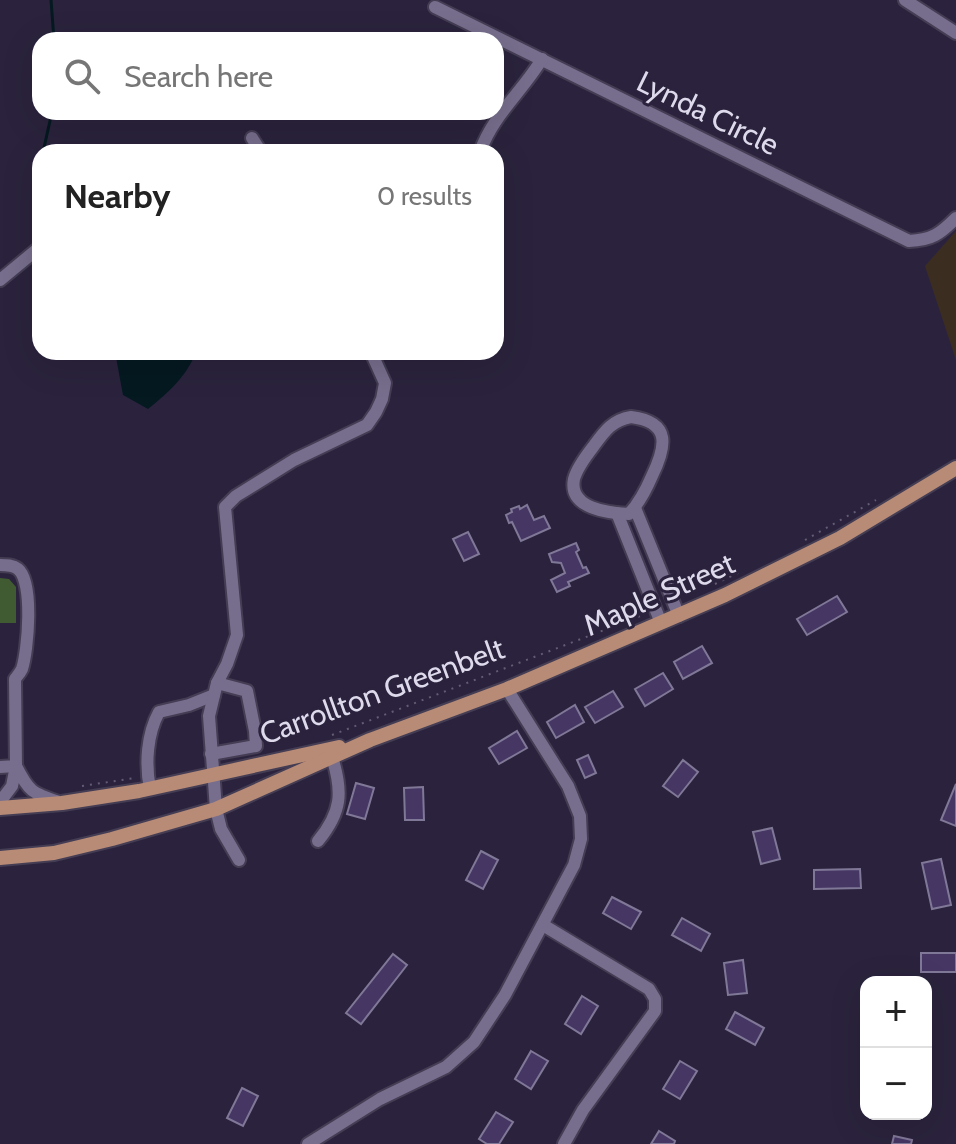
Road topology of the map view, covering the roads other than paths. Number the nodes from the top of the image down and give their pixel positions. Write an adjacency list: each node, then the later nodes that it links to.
1 (905, 0): 4 (street)
2 (435, 7): 3 (street, Lynda Circle)
3 (486, 32)
4 (956, 33)
5 (504, 41): 6 (street, Lynda Circle)
6 (542, 59): 7 (street); 12 (street, Lynda Circle)
7 (504, 110)
8 (496, 120): 11 (street)
9 (252, 138): 10 (street)
10 (256, 144)
11 (484, 144)
12 (956, 218)
13 (32, 254): 14 (street)
14 (0, 280)
15 (375, 360): 24 (street)
16 (956, 468): 20 (main road, Maple Street)
17 (635, 508): 18 (street); 18 (street); 20 (street)
18 (617, 513): 21 (street)
19 (0, 565): 23 (street)
20 (679, 616): 21 (main road, Maple Street)
21 (661, 623): 25 (main road, Maple Street)
22 (0, 677): 23 (street)
23 (15, 679): 29 (street)
24 (215, 689): 27 (street); 27 (street); 32 (street)
25 (507, 689): 26 (main road, Maple Street); 40 (street)
26 (370, 740): 28 (main road, Maple Street); 31 (main road, Maple Street)
27 (211, 754): 31 (street)
28 (332, 757): 36 (main road, Maple Street); 37 (street)
29 (16, 766): 30 (street); 33 (street); 34 (street)
30 (0, 767)
31 (212, 776): 32 (main road, Maple Street); 36 (street)
32 (149, 782): 34 (main road, Maple Street)
33 (0, 802)
34 (62, 803): 35 (main road, Maple Street)
35 (0, 808)
36 (216, 809): 38 (main road, Maple Street); 39 (street)
37 (318, 841)
38 (0, 858)
39 (239, 860)
40 (543, 925): 41 (street); 42 (street)
41 (308, 1144)
42 (564, 1144)

